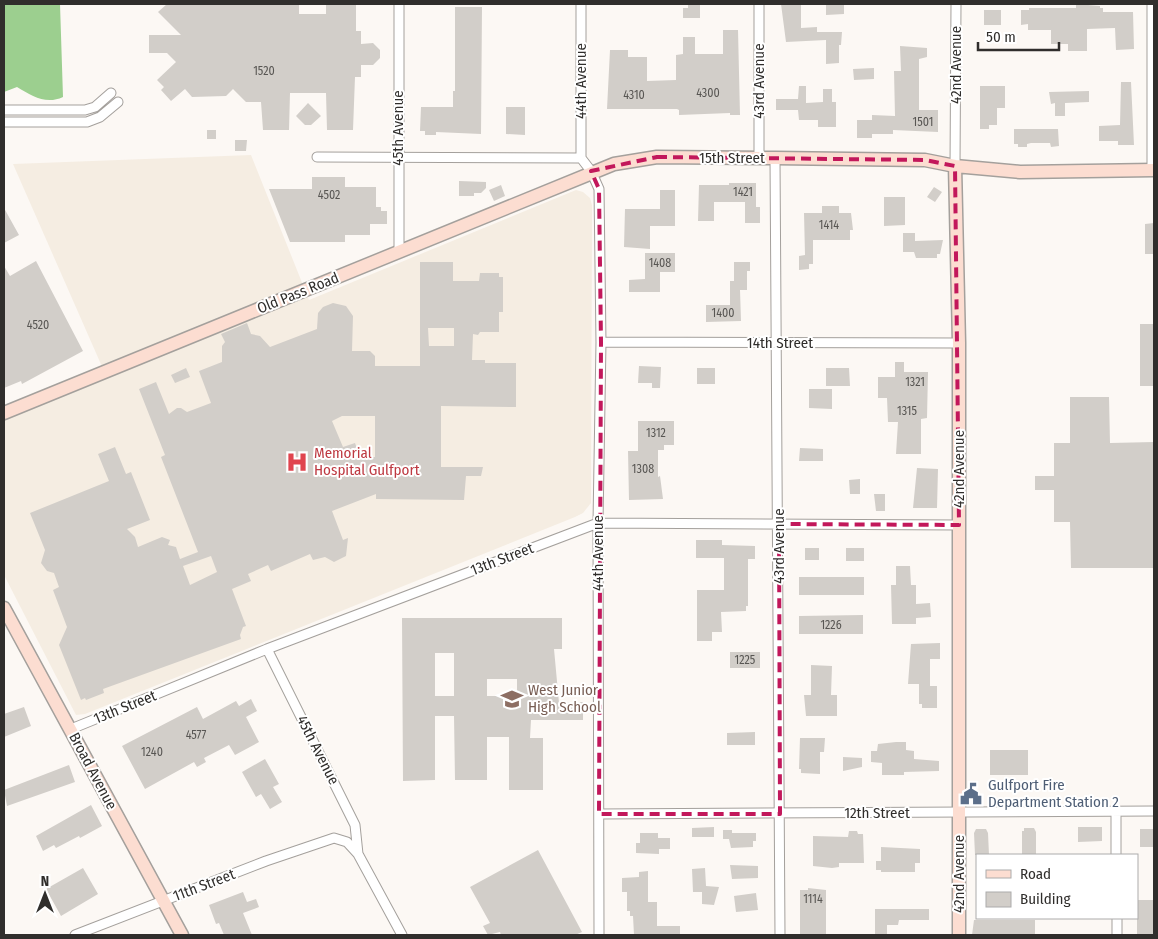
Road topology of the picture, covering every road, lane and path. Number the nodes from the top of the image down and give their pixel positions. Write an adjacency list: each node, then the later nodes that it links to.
1 (399, 4): 10 (street, 45th Avenue)
2 (581, 4): 13 (street, 44th Avenue)
3 (759, 4): 12 (street, 43rd Avenue)
4 (956, 4): 15 (street, 42nd Avenue)
5 (1152, 4): 16 (street)
6 (111, 93): 8 (street)
7 (118, 102): 9 (street)
8 (4, 110)
9 (4, 122)
10 (398, 156): 11 (street); 13 (street); 18 (street, 45th Avenue)
11 (317, 157)
12 (759, 157): 14 (main road, 15th Street); 17 (main road, 15th Street)
13 (581, 158): 17 (street)
14 (775, 158): 15 (main road, 15th Street); 20 (street, 43rd Avenue)
15 (955, 166): 16 (main road, 15th Street); 21 (main road, 42nd Avenue)
16 (1153, 170)
17 (591, 172): 18 (main road, Old Pass Road); 19 (street, 44th Avenue)
18 (399, 252): 22 (main road, Old Pass Road)
19 (601, 342): 20 (street, 14th Street); 23 (street, 44th Avenue)
20 (777, 343): 21 (street, 14th Street); 24 (street, 43rd Avenue)
21 (959, 343): 25 (main road, 42nd Avenue)
22 (4, 413)
23 (598, 523): 24 (street, 13th Street); 27 (street, 13th Street); 32 (street, 44th Avenue)
24 (779, 524): 25 (street, 13th Street); 33 (street, 43rd Avenue)
25 (959, 525): 30 (main road, 42nd Avenue)
26 (4, 608): 28 (main road, Broad Avenue)
27 (267, 649): 28 (street, 13th Street); 34 (street, 45th Avenue)
28 (70, 729): 36 (main road, Broad Avenue)
29 (1154, 811): 31 (street, 12th Street)
30 (958, 812): 31 (street, 12th Street); 33 (street, 12th Street); 43 (main road, 42nd Avenue)
31 (1116, 812): 35 (street)
32 (599, 814): 33 (street, 12th Street); 41 (street, 44th Avenue)
33 (780, 814): 42 (street, 43rd Avenue)
34 (358, 854): 36 (street, 11th Street); 40 (street)
35 (1116, 854)
36 (164, 901): 38 (street, 11th Street); 39 (main road, Broad Avenue)
37 (1117, 919): 44 (street)
38 (75, 935)
39 (182, 935)
40 (402, 935)
41 (599, 935)
42 (780, 935)
43 (959, 935)
44 (1117, 935)

